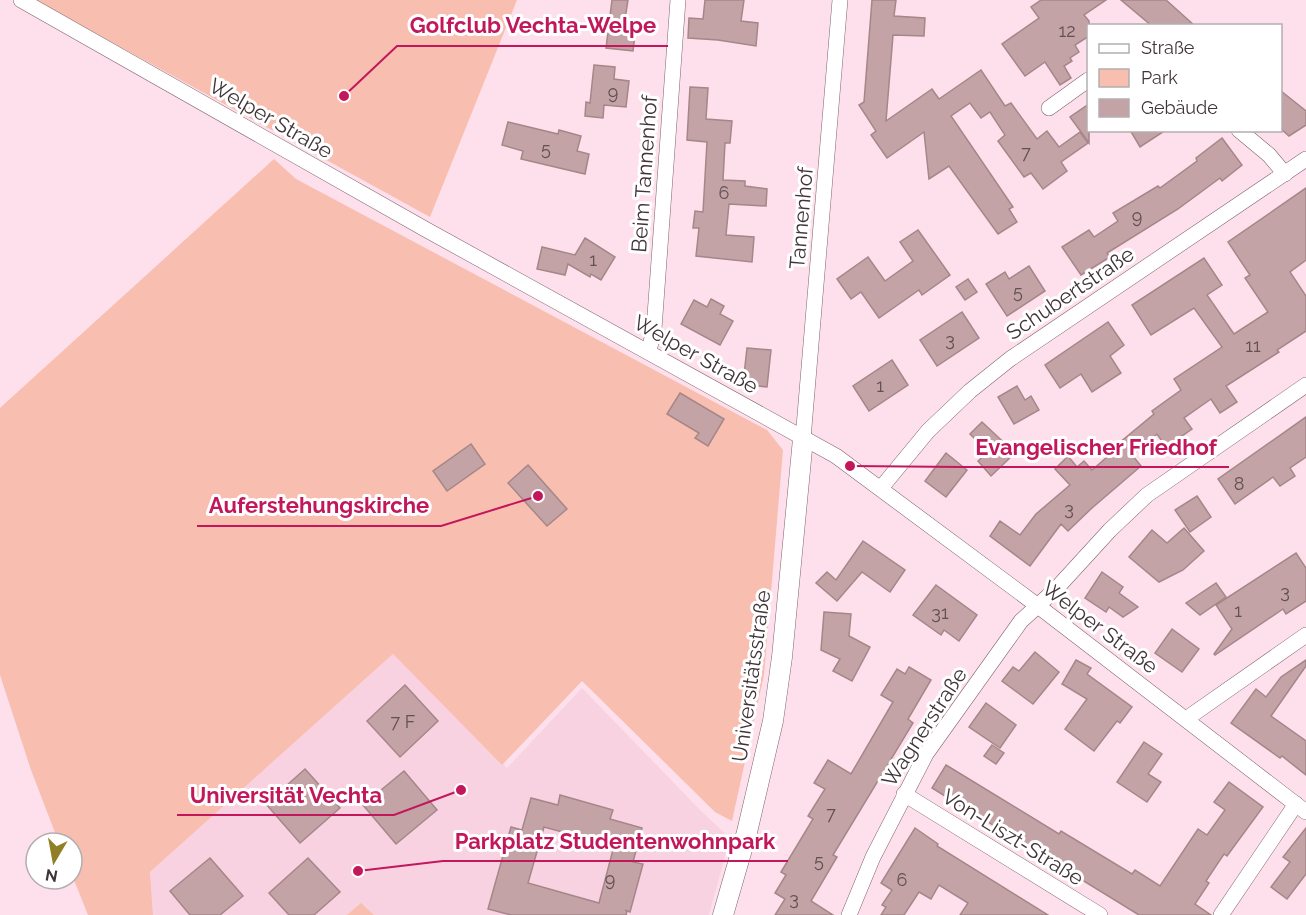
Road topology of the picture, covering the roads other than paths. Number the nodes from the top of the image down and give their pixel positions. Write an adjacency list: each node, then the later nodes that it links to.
1 (21, 0): 9 (street, Welper Straße)
2 (678, 0): 9 (street, Beim Tannenhof)
3 (840, 0): 11 (street, Tannenhof)
4 (1087, 81): 5 (street)
5 (1049, 108)
6 (1241, 132): 8 (street)
7 (1306, 159): 8 (street, Schubertstraße)
8 (1285, 174): 12 (street, Schubertstraße)
9 (649, 351): 11 (street, Welper Straße)
10 (1306, 385): 13 (street, Wagnerstraße)
11 (803, 439): 12 (street, Welper Straße); 18 (street, Universitätsstraße)
12 (881, 488): 13 (street, Welper Straße)
13 (1038, 606): 15 (street, Welper Straße); 16 (street, Wagnerstraße)
14 (1306, 635): 15 (street)
15 (1186, 719): 17 (street, Welper Straße)
16 (904, 794): 19 (street, Wagnerstraße); 20 (street, Von-Liszt-Straße)
17 (1301, 808): 21 (street)
18 (723, 915)
19 (849, 915)
20 (1100, 915)
21 (1221, 915)

